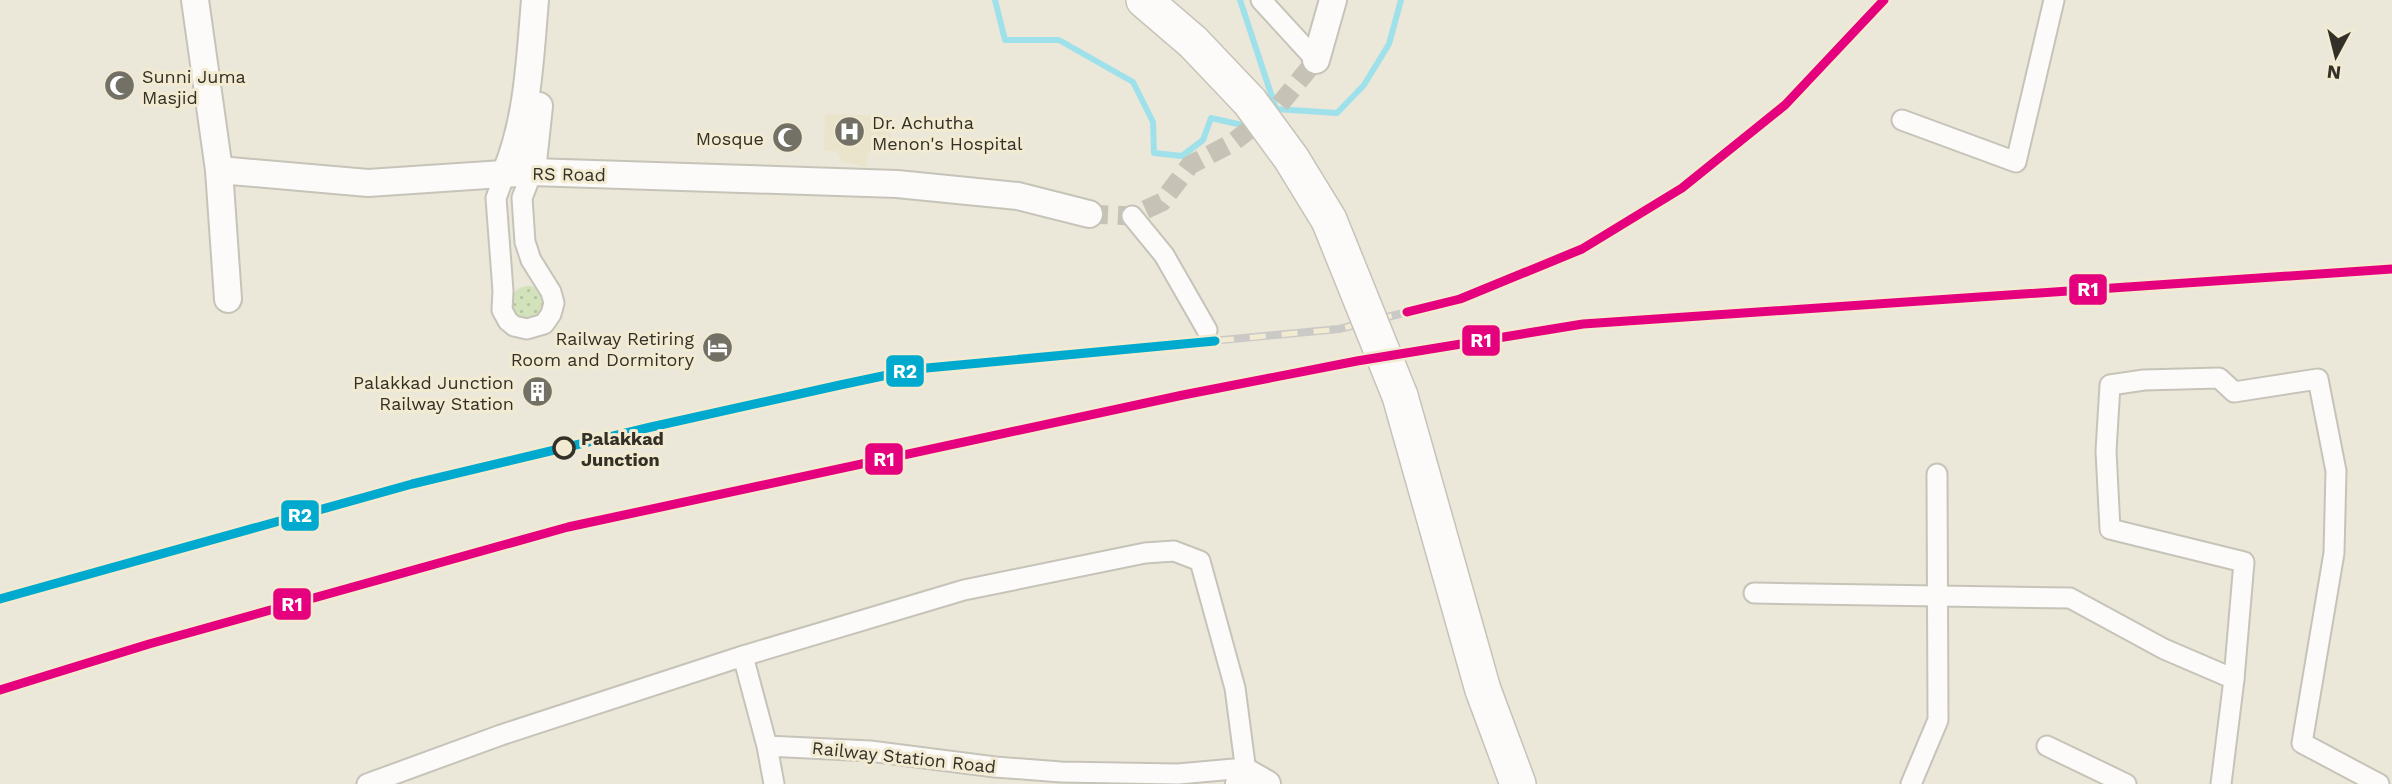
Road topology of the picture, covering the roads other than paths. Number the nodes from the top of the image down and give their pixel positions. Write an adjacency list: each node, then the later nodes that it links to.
1 (195, 0): 10 (street)
2 (535, 0): 12 (street)
3 (551, 0): 11 (street)
4 (1144, 0): 28 (highway, bridge)
5 (1261, 0): 8 (street)
6 (1334, 0): 8 (street)
7 (2054, 0): 9 (street)
8 (1316, 60)
9 (1902, 120)
10 (219, 170): 12 (street, RS Road); 15 (street)
11 (532, 172): 12 (street, RS Road); 12 (street); 13 (street, RS Road)
12 (505, 174)
13 (1089, 214)
14 (1132, 216): 16 (street)
15 (228, 299)
16 (1207, 330)
17 (1937, 474): 19 (street)
18 (1754, 593): 19 (street)
19 (1938, 594): 21 (street); 29 (street)
20 (743, 656): 22 (street); 24 (street); 26 (street)
21 (2234, 679): 30 (street); 31 (street)
22 (767, 746): 24 (street, Railway Station Road); 27 (street)
23 (2047, 746): 25 (street)
24 (1257, 781)
25 (2118, 782)
26 (367, 784)
27 (774, 784)
28 (1518, 784)
29 (1911, 784)
30 (2221, 784)
31 (2379, 784)

